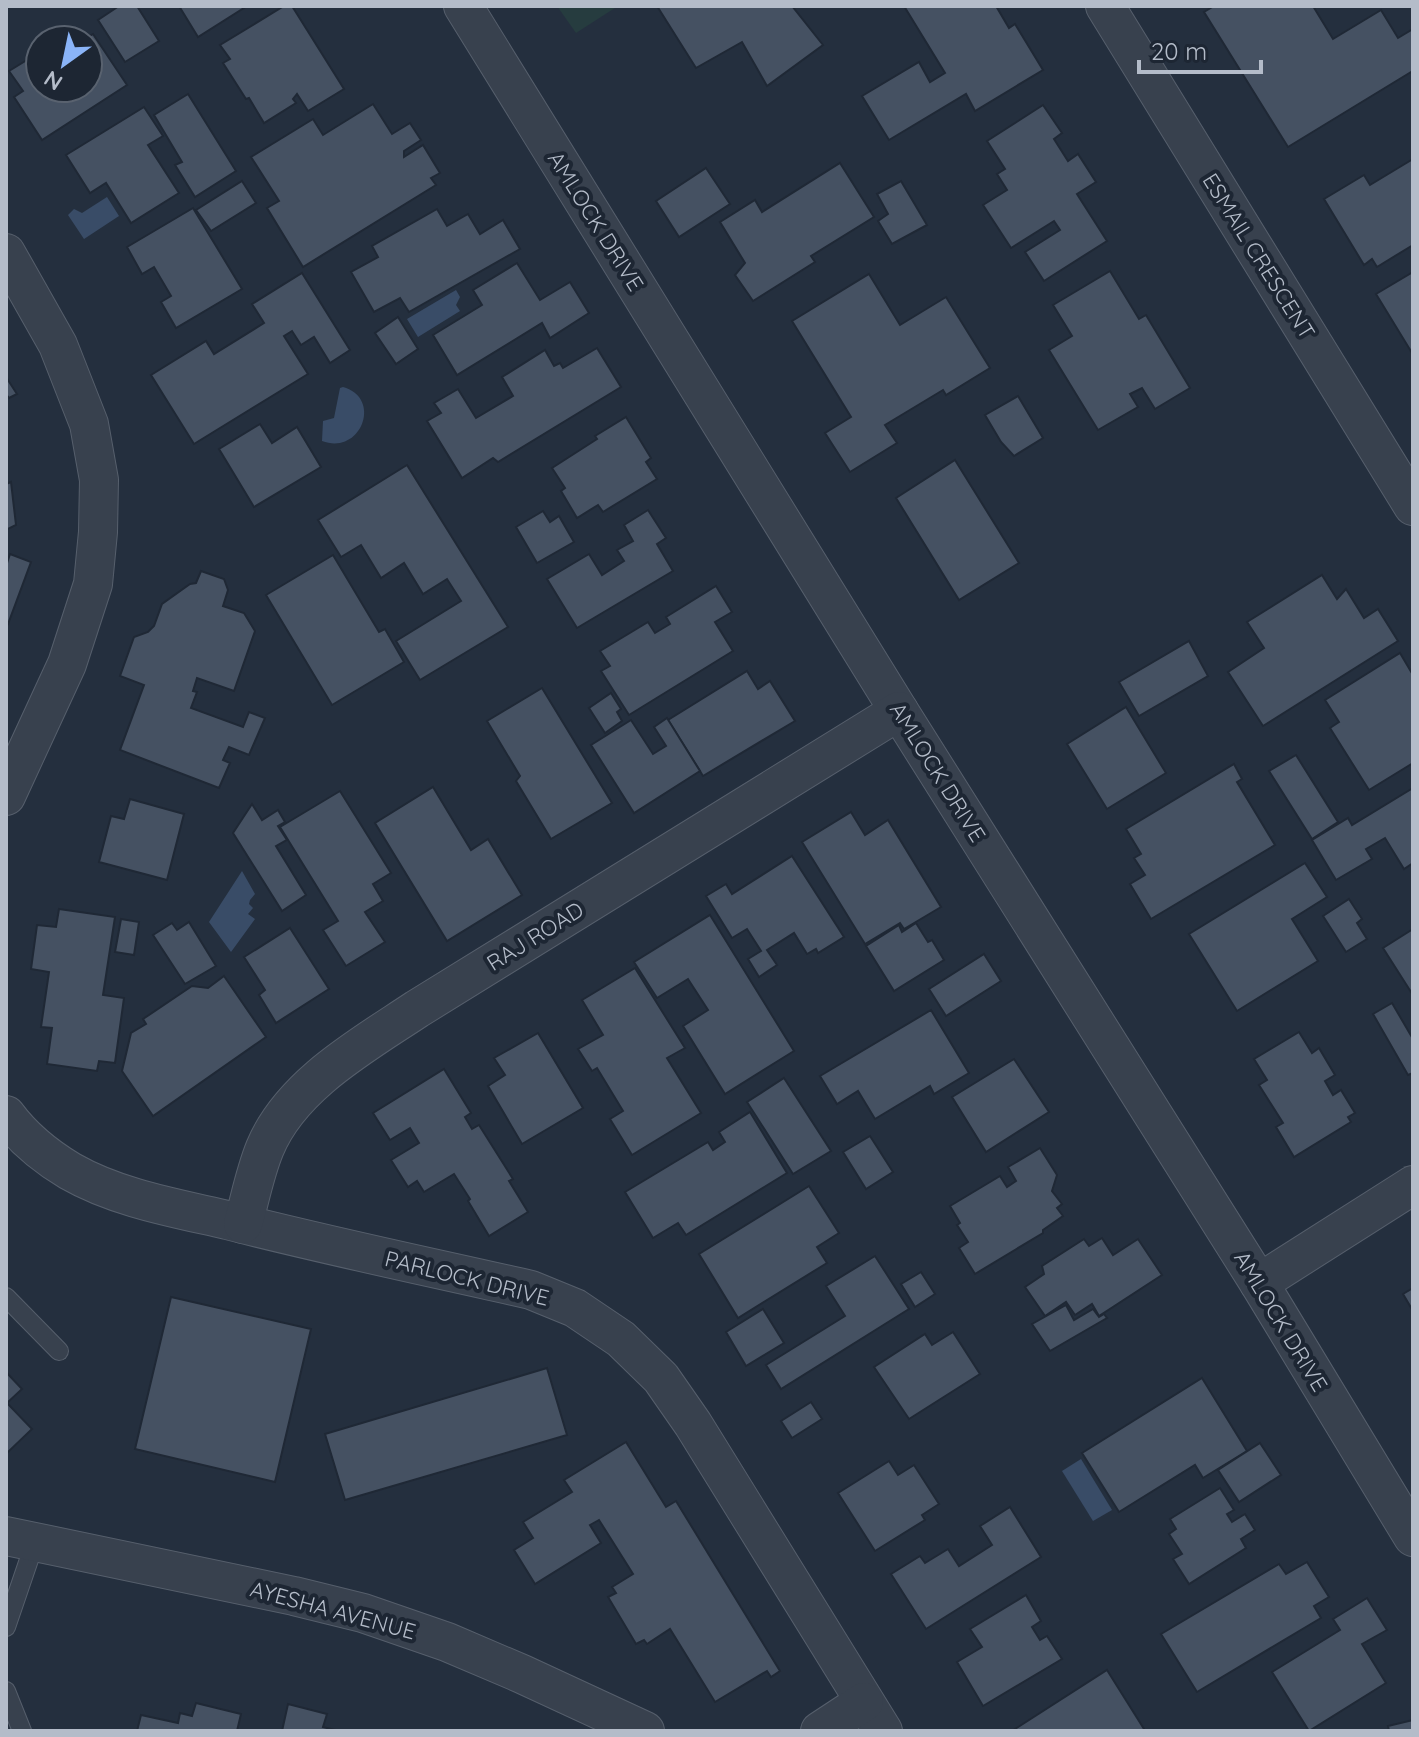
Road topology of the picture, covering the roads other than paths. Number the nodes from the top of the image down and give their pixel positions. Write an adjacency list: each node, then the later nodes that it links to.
1 (463, 6): 5 (street, AMLOCK DRIVE)
2 (1105, 6): 4 (street, ESMAIL CRESCENT)
3 (6, 253): 6 (street)
4 (1413, 506)
5 (899, 711): 9 (street, RAJ ROAD); 10 (street, AMLOCK DRIVE)
6 (6, 796)
7 (6, 1115): 9 (street, PARLOCK DRIVE)
8 (1413, 1185): 10 (street)
9 (243, 1224): 17 (street, PARLOCK DRIVE)
10 (1259, 1283): 13 (street, AMLOCK DRIVE)
11 (6, 1297): 12 (lane)
12 (59, 1351)
13 (1413, 1537)
14 (20, 1539): 15 (lane); 19 (street, AYESHA AVENUE)
15 (6, 1627)
16 (6, 1691): 18 (lane)
17 (874, 1717): 20 (street)
18 (22, 1731)
19 (645, 1731)
20 (820, 1731)

